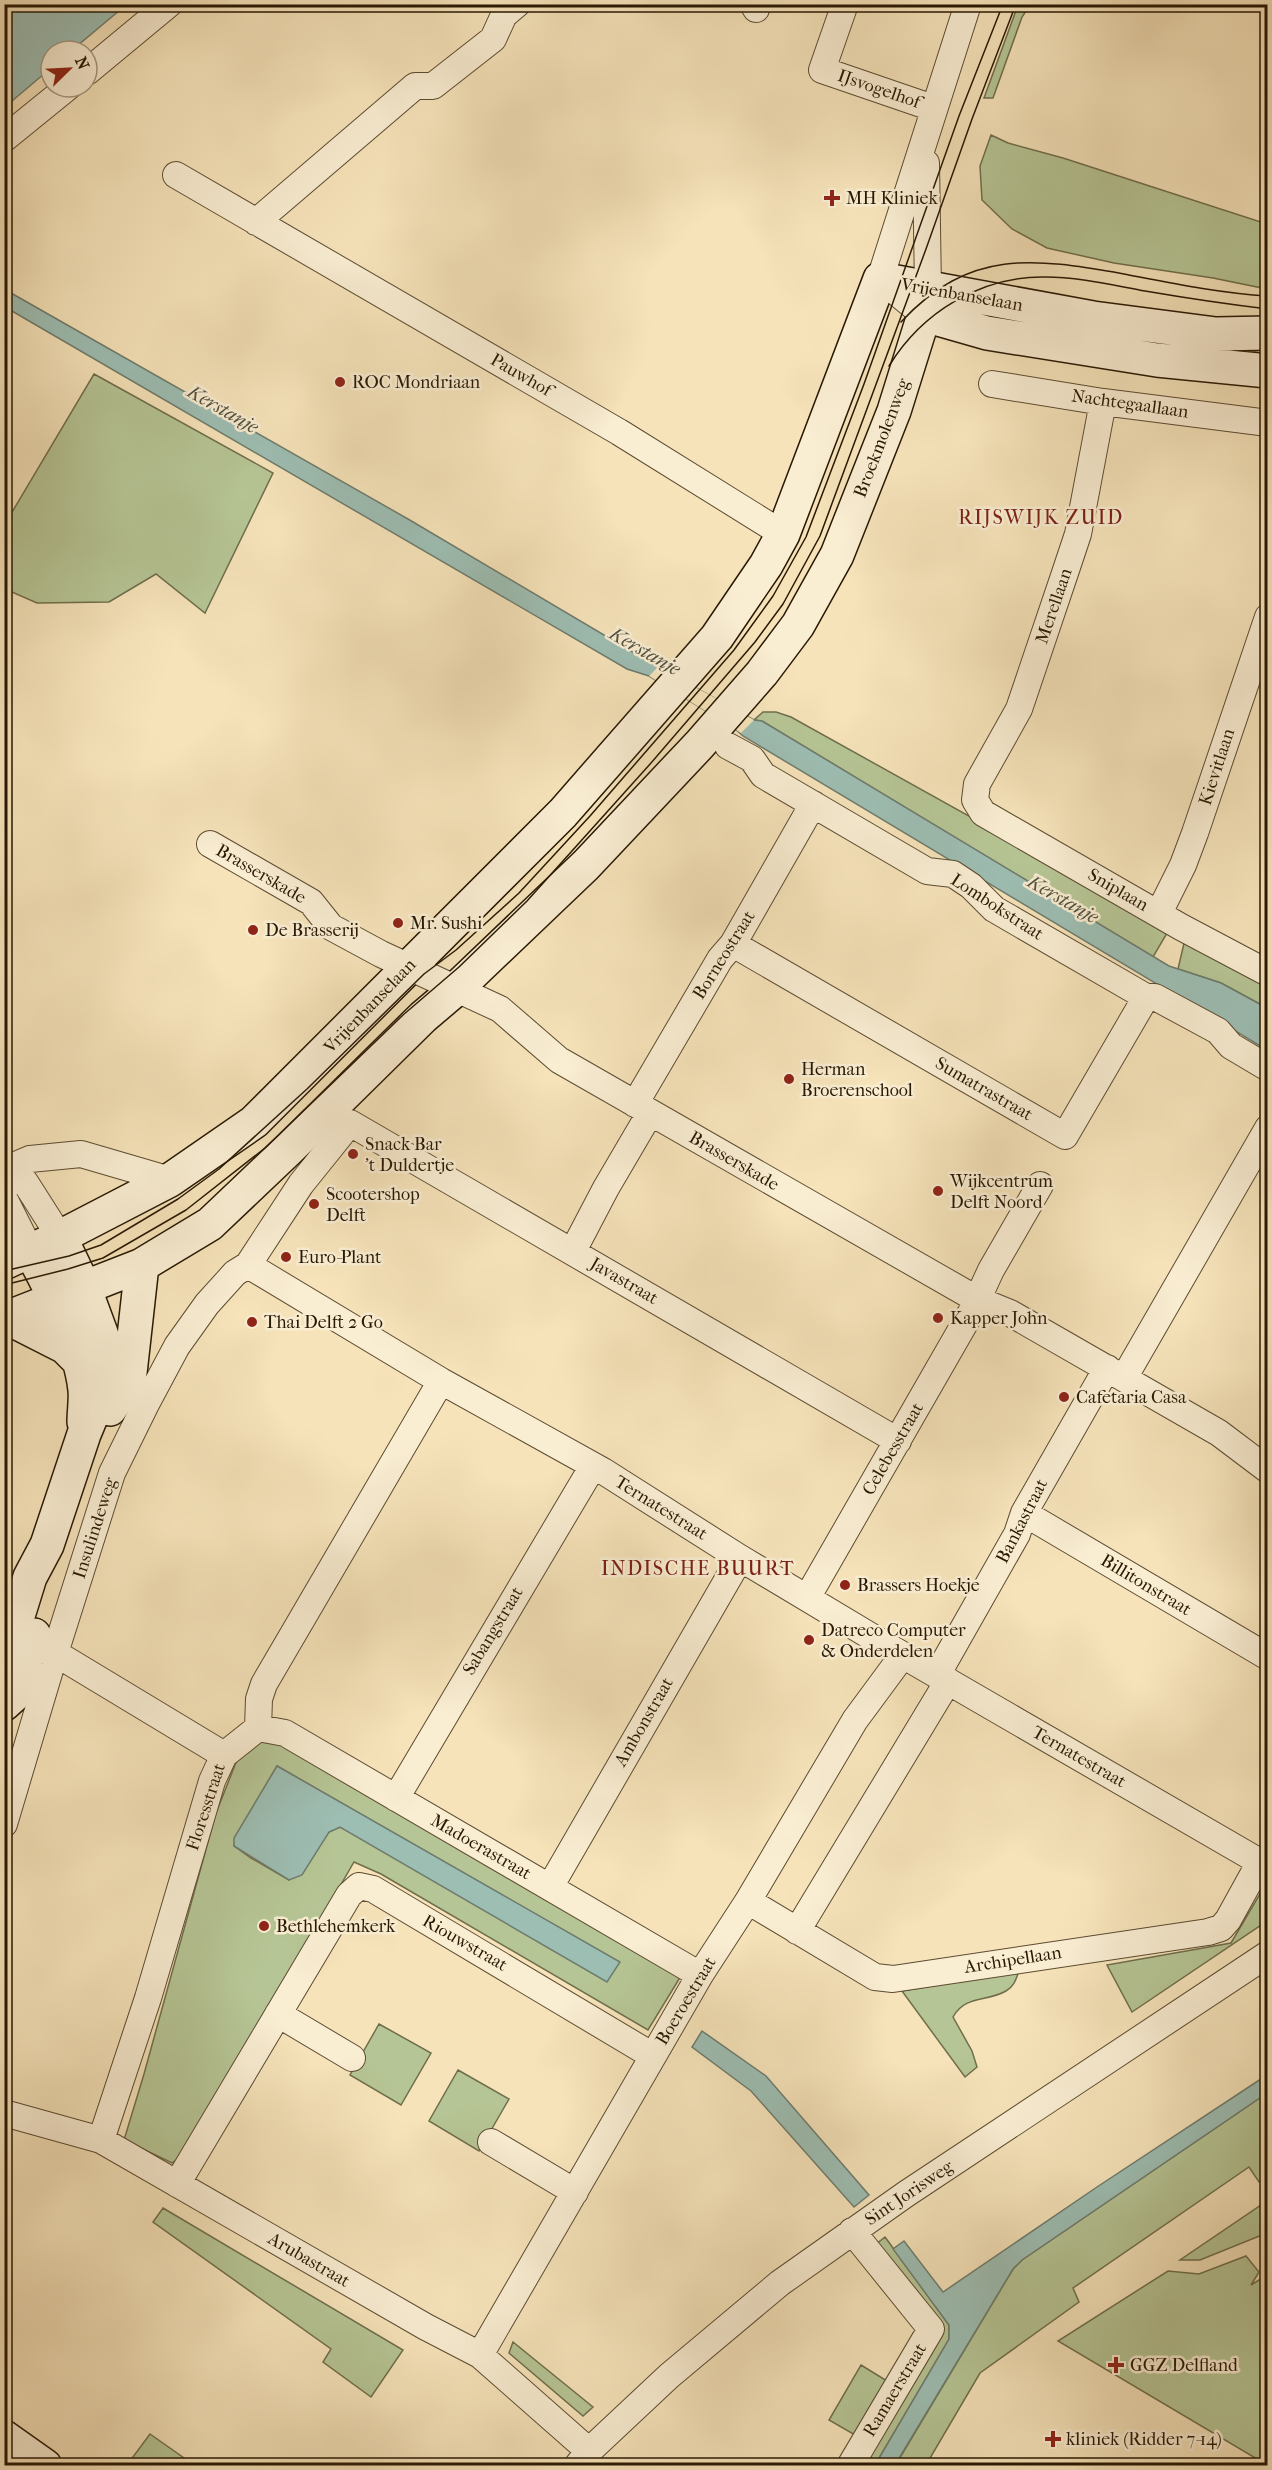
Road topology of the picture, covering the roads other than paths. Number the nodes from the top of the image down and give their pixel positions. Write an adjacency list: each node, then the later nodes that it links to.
1 (169, 4): 5 (street)
2 (517, 4): 11 (street)
3 (845, 4): 7 (street, IJsvogelhof)
4 (968, 4): 7 (street, Broekmolenweg)
5 (99, 62)
6 (53, 99): 9 (street)
7 (933, 108): 8 (street, Broekmolenweg)
8 (928, 135): 12 (street, Broekmolenweg); 13 (street, Broekmolenweg)
9 (4, 139)
10 (176, 175): 11 (street, Pauwhof)
11 (256, 222): 19 (street, Pauwhof)
12 (880, 279): 13 (main road, Vrijenbanselaan); 19 (main road, Broekmolenweg)
13 (926, 302): 14 (main road, Vrijenbanselaan); 15 (main road, Vrijenbanselaan); 22 (main road, Broekmolenweg)
14 (1268, 333)
15 (1268, 371)
16 (992, 384): 17 (street, Nachtegaallaan)
17 (1103, 402): 18 (street, Nachtegaallaan); 23 (street, Merellaan)
18 (1268, 423)
19 (783, 534): 21 (main road, Broekmolenweg)
20 (1268, 617): 26 (street, Kievitlaan)
21 (673, 687): 28 (main road, Vrijenbanselaan)
22 (726, 724): 24 (street, Lombokstraat); 30 (main road)
23 (975, 800): 26 (street, Sniplaan)
24 (813, 804): 27 (street, Borneostraat); 31 (street, Lombokstraat)
25 (210, 844): 28 (street, Brasserskade)
26 (1159, 914): 29 (street, Sniplaan)
27 (733, 944): 31 (street, Sumatrastraat); 33 (street, Borneostraat)
28 (408, 967): 30 (street, Brasserskade); 38 (main road, Vrijenbanselaan)
29 (1268, 973)
30 (456, 989): 33 (street, Brasserskade); 35 (main road)
31 (1146, 997): 32 (street, Lombokstraat)
32 (1268, 1068)
33 (643, 1108): 43 (street, Borneostraat); 48 (street, Brasserskade)
34 (1268, 1128): 51 (street, Bankastraat)
35 (289, 1149): 39 (street); 45 (main road)
36 (4, 1170): 38 (street)
37 (4, 1177): 42 (street)
38 (170, 1180): 42 (main road, Vrijenbanselaan)
39 (301, 1184): 43 (street, Javastraat); 46 (street)
40 (1040, 1185): 48 (street)
41 (4, 1198): 44 (street)
42 (60, 1238): 44 (main road, Vrijenbanselaan); 47 (main road, Insulindeweg)
43 (573, 1251): 54 (street, Javastraat)
44 (18, 1258): 47 (main road, Insulindeweg)
45 (142, 1265): 47 (main road); 53 (main road)
46 (248, 1265): 52 (street, Ternatestraat); 60 (street, Insulindeweg)
47 (69, 1294): 49 (main road); 50 (main road, Insulindeweg); 53 (main road, Insulindeweg)
48 (978, 1300): 51 (street, Brasserskade); 54 (street, Celebesstraat)
49 (6, 1318): 50 (main road)
50 (80, 1362): 53 (main road, Insulindeweg)
51 (1115, 1373): 56 (street, Brasserskade); 57 (street, Bankastraat)
52 (441, 1381): 55 (street, Ternatestraat); 65 (street)
53 (84, 1434): 60 (main road, Insulindeweg)
54 (898, 1441): 59 (street, Celebesstraat)
55 (593, 1466): 58 (street, Ternatestraat); 67 (street, Sabangstraat)
56 (1268, 1470)
57 (1024, 1513): 62 (street, Billitonstraat); 63 (street, Bankastraat)
58 (740, 1558): 59 (street, Ternatestraat); 70 (street, Ambonstraat)
59 (807, 1598): 61 (street, Ternatestraat)
60 (21, 1648): 64 (main road, Insulindeweg); 66 (street); 68 (street, Insulindeweg)
61 (903, 1655): 63 (street, Ternatestraat); 71 (street, Boeroestraat)
62 (1268, 1657)
63 (942, 1678): 69 (street, Ternatestraat); 72 (street)
64 (4, 1704)
65 (258, 1728): 66 (street, Floresstraat); 67 (street, Madoerastraat)
66 (224, 1755): 79 (street, Floresstraat)
67 (396, 1798): 70 (street, Madoerastraat)
68 (4, 1824)
69 (1264, 1860): 72 (street, Archipellaan)
70 (550, 1887): 74 (street, Madoerastraat)
71 (748, 1901): 72 (street, Archipellaan); 74 (street, Boeroestraat)
72 (797, 1931)
73 (1268, 1954): 83 (street, Sint Jorisweg)
74 (700, 1975): 76 (street, Boeroestraat)
75 (278, 2014): 76 (street, Riouwstraat); 77 (street); 81 (street, Riouwstraat)
76 (653, 2056): 82 (street, Boeroestraat)
77 (352, 2058)
78 (4, 2113): 79 (street, Arubastraat)
79 (101, 2140): 81 (street, Arubastraat)
80 (491, 2142): 82 (street)
81 (177, 2184): 84 (street, Arubastraat)
82 (575, 2192): 84 (street, Boeroestraat)
83 (852, 2231): 86 (street, Sint Jorisweg); 88 (street, Ramaerstraat)
84 (480, 2355): 86 (street, Arubastraat)
85 (4, 2437): 87 (main road)
86 (583, 2458)
87 (45, 2466)
88 (850, 2466)

